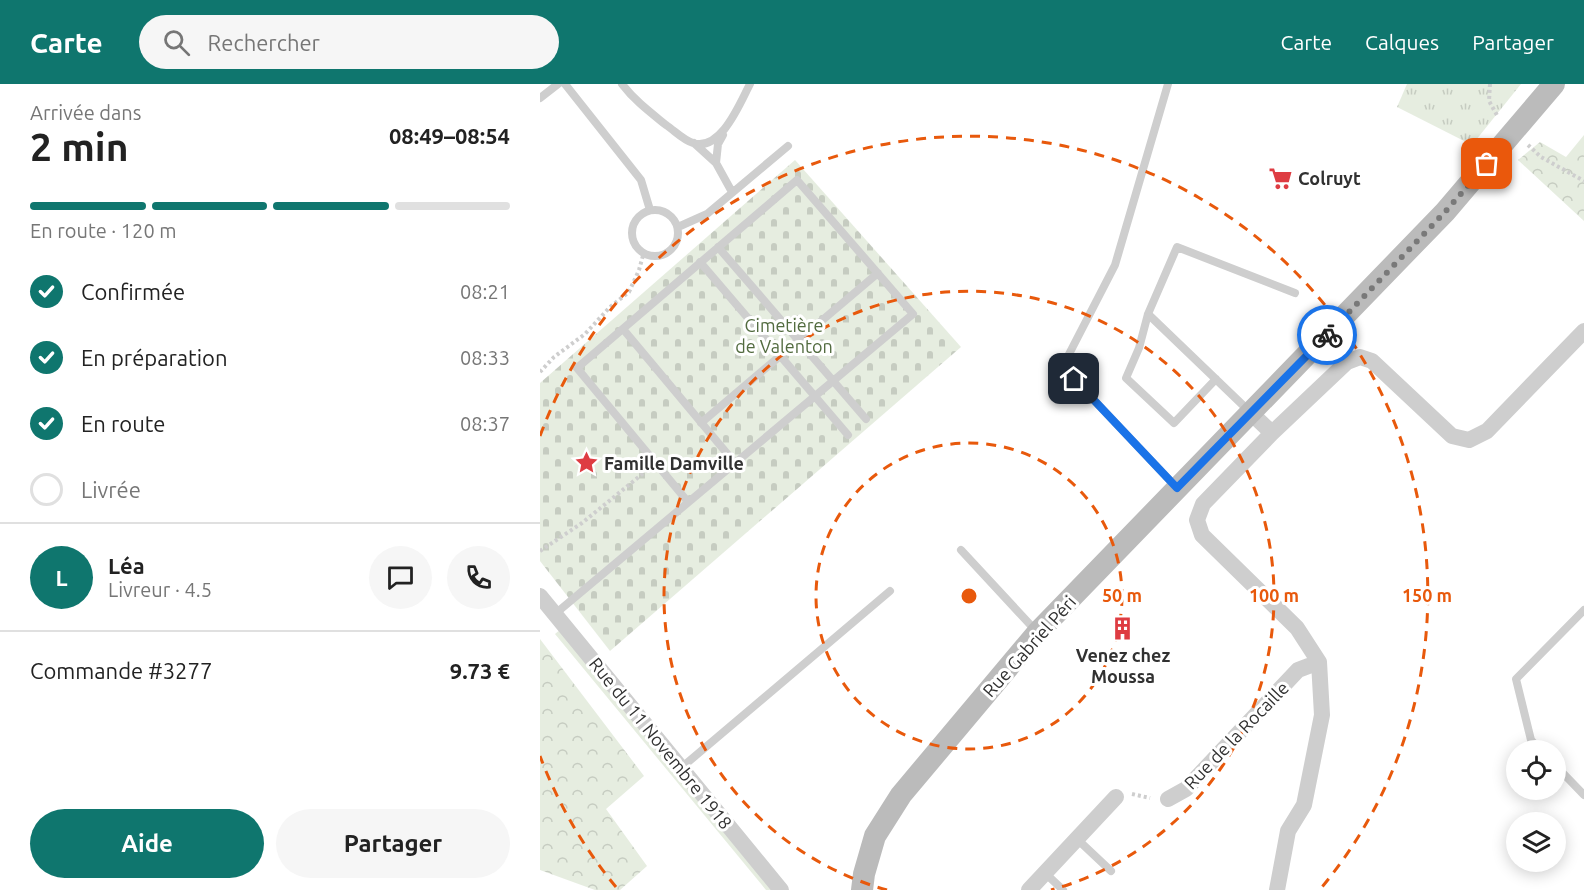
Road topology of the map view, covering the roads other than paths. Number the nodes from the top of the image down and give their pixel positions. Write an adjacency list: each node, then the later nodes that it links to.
1 (558, 84): 7 (lane)
2 (565, 84): 13 (lane)
3 (622, 84): 9 (lane)
4 (750, 84): 8 (lane)
5 (1168, 84): 33 (lane)
6 (1554, 84): 27 (street, Rue Gabriel Péri)
7 (540, 98)
8 (726, 129): 9 (lane); 11 (lane)
9 (694, 143): 11 (lane)
10 (788, 146): 12 (lane)
11 (716, 163): 12 (lane)
12 (732, 192): 14 (lane)
13 (650, 210): 14 (lane); 14 (lane)
14 (678, 227)
15 (718, 247): 16 (lane); 17 (lane); 22 (lane)
16 (700, 262): 20 (lane); 23 (lane)
17 (878, 273): 22 (lane); 25 (lane)
18 (1295, 293): 19 (lane)
19 (1148, 314): 24 (lane); 24 (lane)
20 (622, 329): 29 (lane); 34 (lane)
21 (1584, 330): 30 (street)
22 (799, 340): 23 (lane); 25 (lane)
23 (780, 356): 26 (lane); 29 (lane)
24 (1216, 379): 27 (lane)
25 (833, 380): 26 (lane); 28 (lane)
26 (815, 396): 31 (lane); 32 (lane)
27 (1250, 412): 30 (street); 33 (street, Rue Gabriel Péri)
28 (866, 419)
29 (701, 423): 32 (lane)
30 (1272, 433): 41 (street)
31 (848, 435)
32 (735, 463): 34 (lane)
33 (1177, 488): 40 (street, Rue Gabriel Péri)
34 (688, 502): 39 (lane)
35 (962, 550): 40 (lane)
36 (890, 591): 43 (lane)
37 (540, 596): 39 (street, Rue du 11 Novembre 1918)
38 (1584, 610): 42 (lane)
39 (555, 614): 43 (street, Rue du 11 Novembre 1918)
40 (1037, 633): 52 (street, Rue Gabriel Péri)
41 (1319, 662): 47 (street, Rue de la Rocaille); 55 (street)
42 (1531, 740)
43 (681, 768): 51 (street, Rue du 11 Novembre 1918)
44 (1566, 776): 45 (lane)
45 (1584, 795)
46 (1116, 797): 48 (street)
47 (1168, 799)
48 (1077, 839): 49 (lane); 50 (street)
49 (1111, 871)
50 (1045, 873): 53 (street); 54 (lane)
51 (781, 890)
52 (862, 890)
53 (1029, 890)
54 (1063, 890)
55 (1277, 890)

